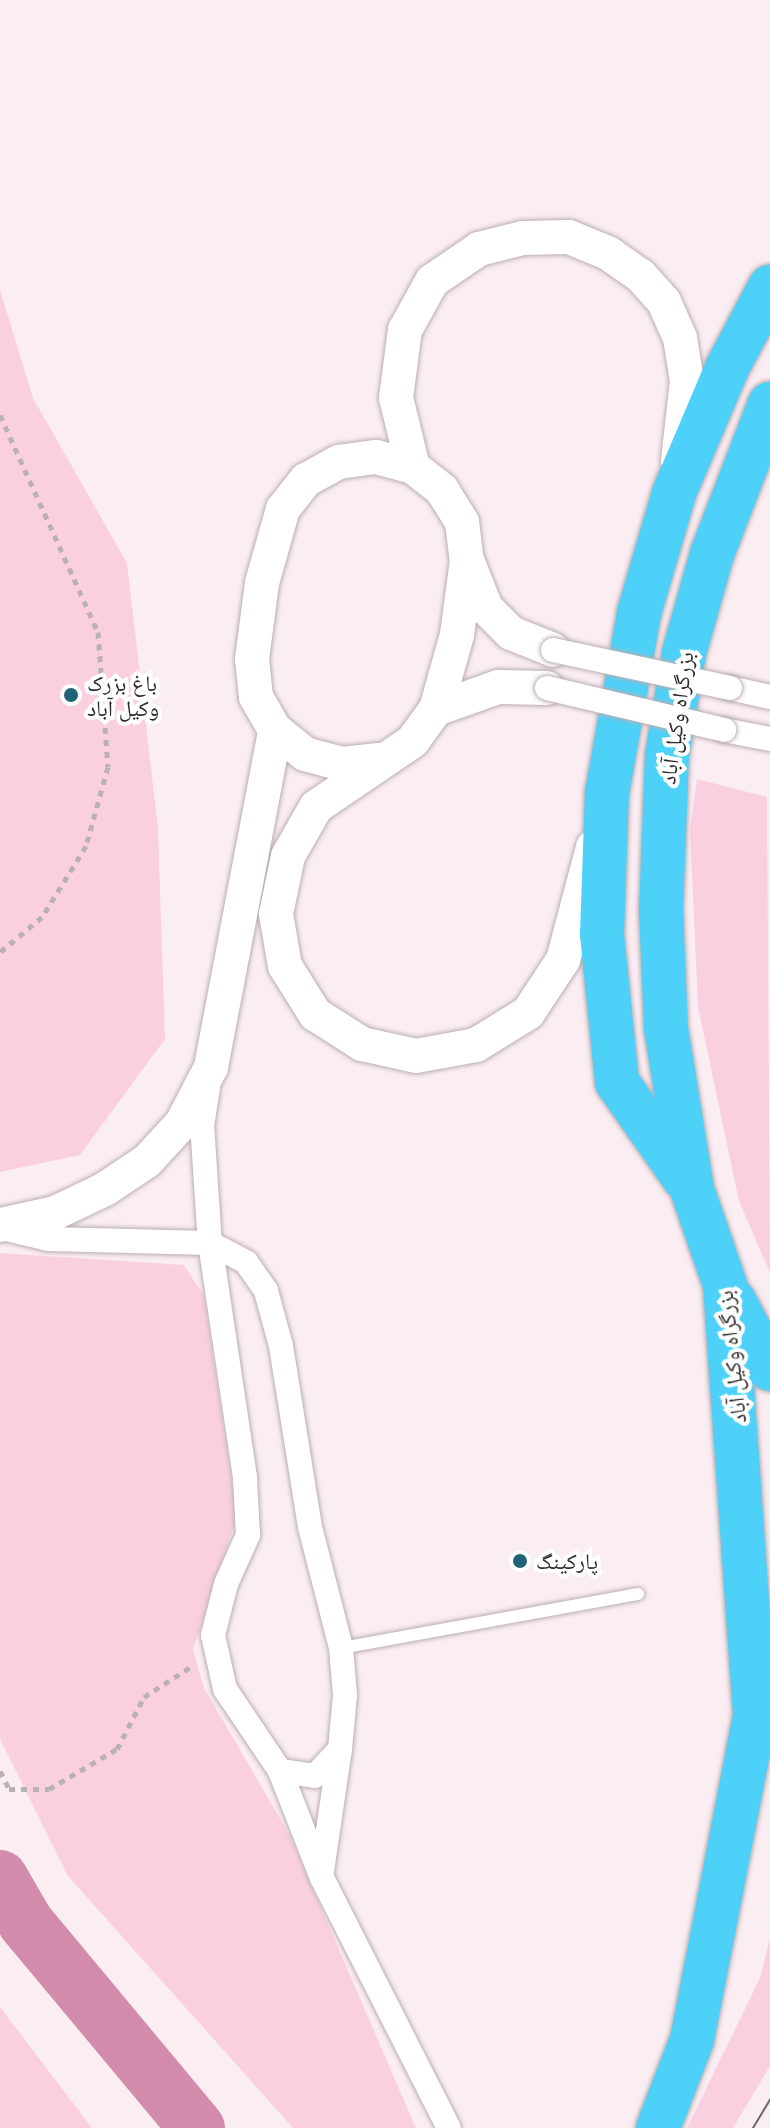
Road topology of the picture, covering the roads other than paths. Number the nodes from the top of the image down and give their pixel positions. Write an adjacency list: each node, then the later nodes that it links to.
1 (770, 287): 4 (highway)
2 (770, 404): 15 (highway, بزرگراه وکیل آباد)
3 (413, 467): 4 (street); 5 (street); 10 (street)
4 (674, 493): 13 (highway)
5 (467, 560): 6 (street); 9 (street)
6 (553, 650): 8 (street, bridge)
7 (547, 688): 9 (street); 11 (street, bridge)
8 (770, 697)
9 (436, 709): 12 (street)
10 (275, 730): 12 (street); 14 (street)
11 (770, 739)
12 (379, 760): 13 (street)
13 (607, 793): 15 (highway)
14 (211, 1067): 16 (street); 17 (street)
15 (692, 1189): 18 (highway, بزرگراه وکیل آباد)
16 (0, 1226): 17 (street)
17 (210, 1243): 21 (street); 23 (street)
18 (725, 1285): 19 (highway); 26 (highway, بزرگراه وکیل آباد)
19 (770, 1369)
20 (638, 1594): 21 (lane)
21 (341, 1648): 22 (street)
22 (340, 1749): 23 (street); 24 (street)
23 (280, 1771): 24 (street)
24 (322, 1878): 25 (street)
25 (449, 2128)
26 (658, 2128)

